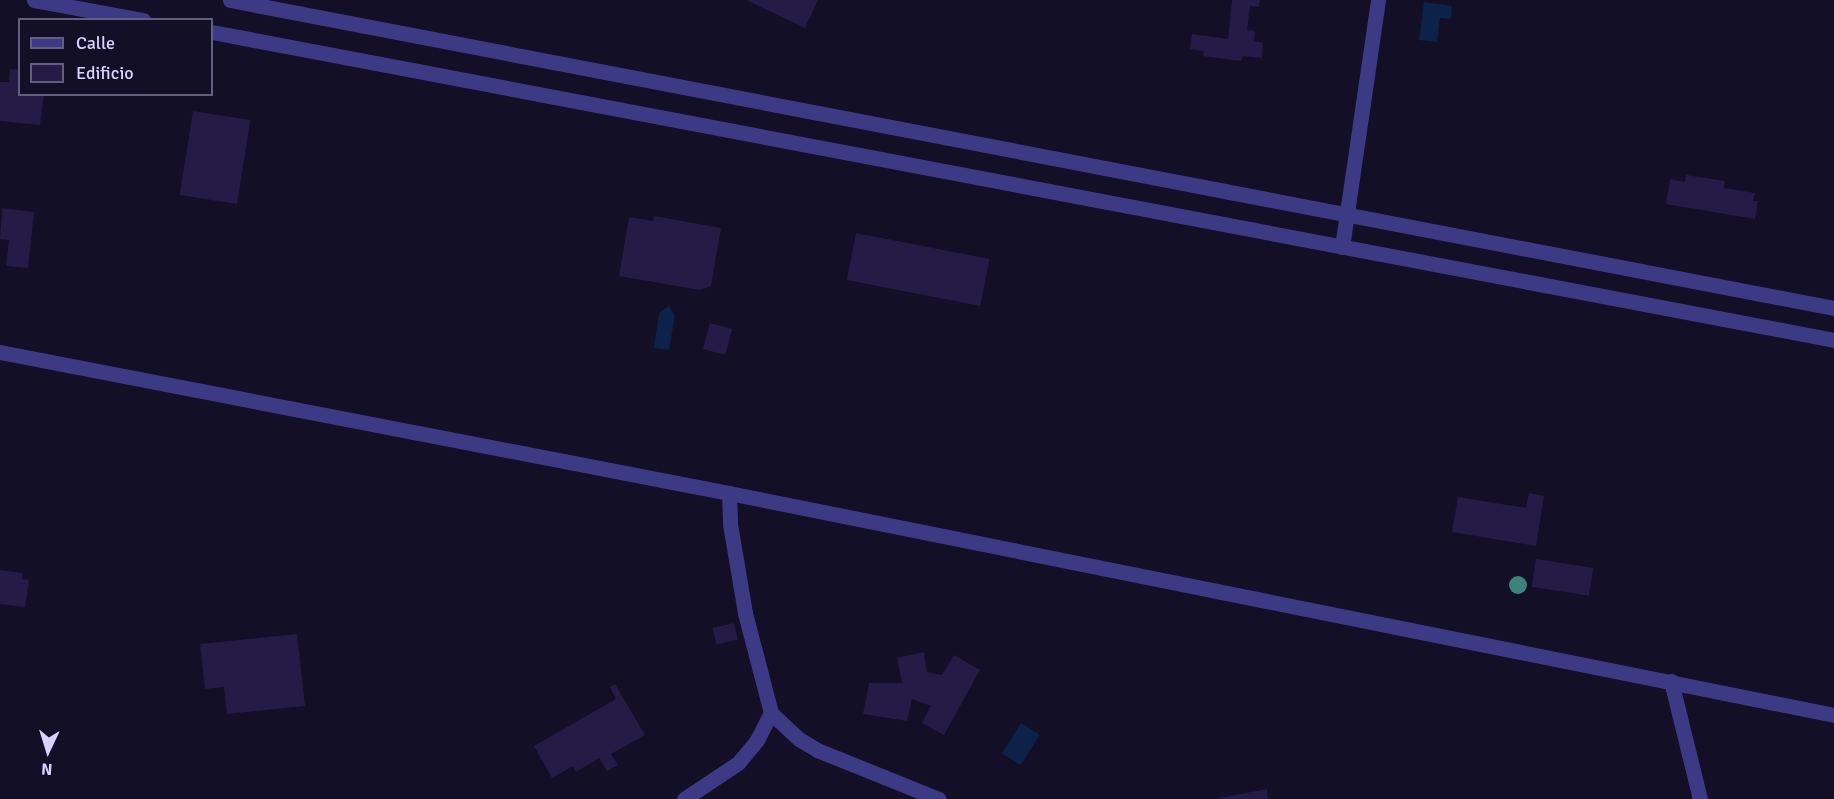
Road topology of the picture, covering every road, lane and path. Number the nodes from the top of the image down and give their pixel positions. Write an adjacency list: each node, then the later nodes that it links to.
1 (34, 0): 4 (street)
2 (230, 0): 6 (street)
3 (1378, 0): 6 (street)
4 (132, 18)
5 (213, 32): 7 (street)
6 (1347, 214): 7 (street); 8 (street)
7 (1342, 247): 9 (street)
8 (1834, 308)
9 (1834, 340)
10 (0, 352): 11 (street)
11 (729, 493): 12 (street); 13 (street)
12 (1671, 681): 14 (street); 17 (street)
13 (771, 713): 15 (street); 16 (street)
14 (1834, 714)
15 (684, 799)
16 (939, 799)
17 (1700, 799)

